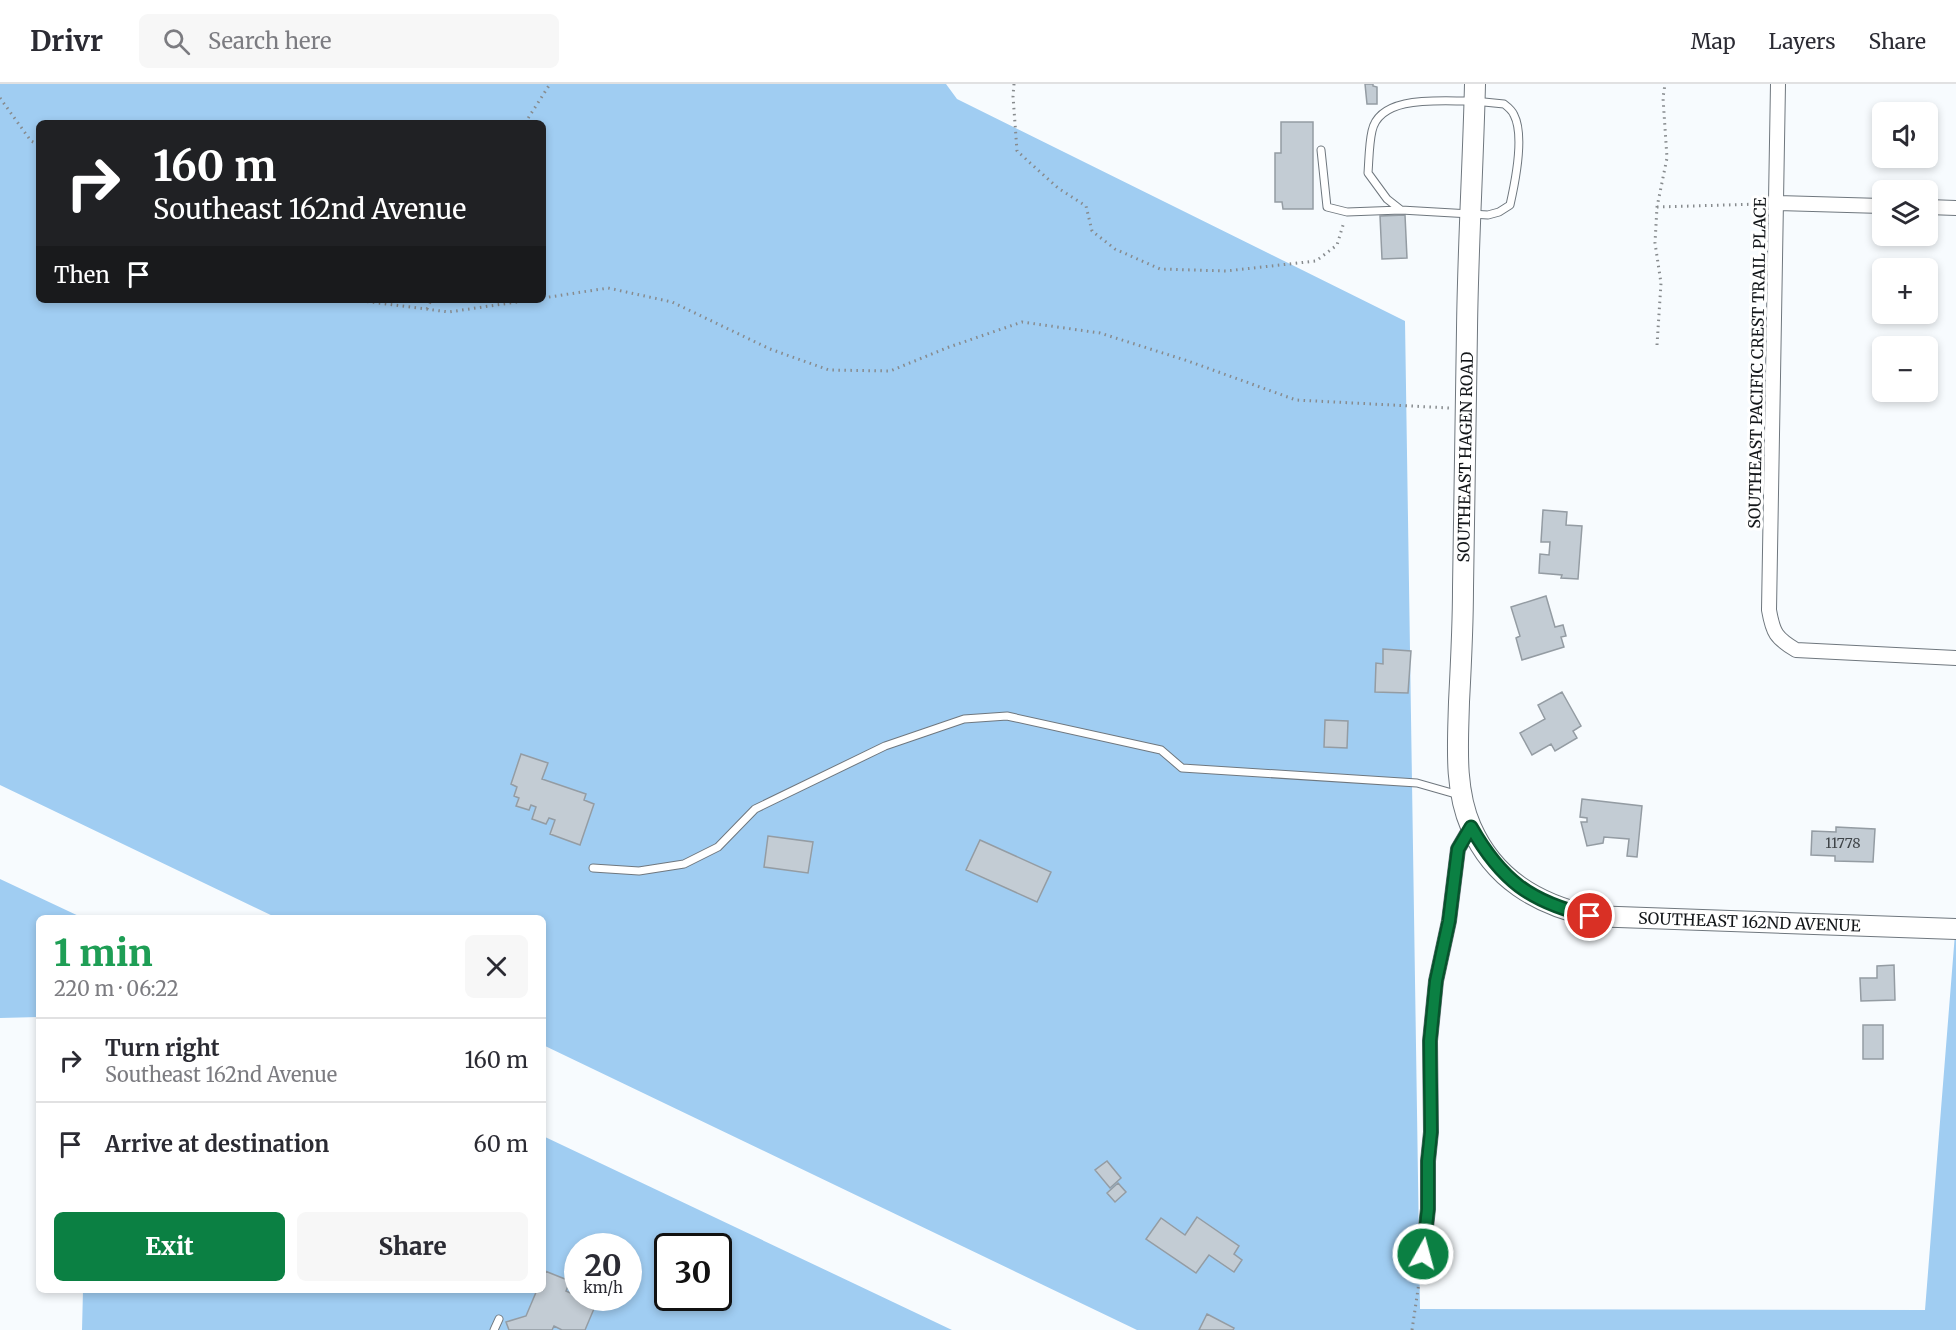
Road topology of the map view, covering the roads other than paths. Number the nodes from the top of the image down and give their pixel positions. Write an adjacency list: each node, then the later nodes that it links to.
1 (1778, 84): 4 (street, SOUTHEAST PACIFIC CREST TRAIL PLACE)
2 (1475, 93): 8 (lane); 9 (street, SOUTHEAST HAGEN ROAD); 9 (lane)
3 (1321, 150): 8 (lane)
4 (1777, 203): 5 (street); 10 (street, SOUTHEAST PACIFIC CREST TRAIL PLACE)
5 (1872, 206)
6 (1938, 207): 7 (street)
7 (1956, 208)
8 (1401, 210): 9 (lane)
9 (1469, 215): 11 (street, SOUTHEAST HAGEN ROAD)
10 (1956, 658)
11 (1462, 795): 12 (street, SOUTHEAST HAGEN ROAD); 13 (lane)
12 (1471, 827): 14 (street, SOUTHEAST 162ND AVENUE); 15 (street)
13 (593, 868)
14 (1956, 929)
15 (1423, 1254)
16 (499, 1318): 17 (lane)
17 (494, 1330)

